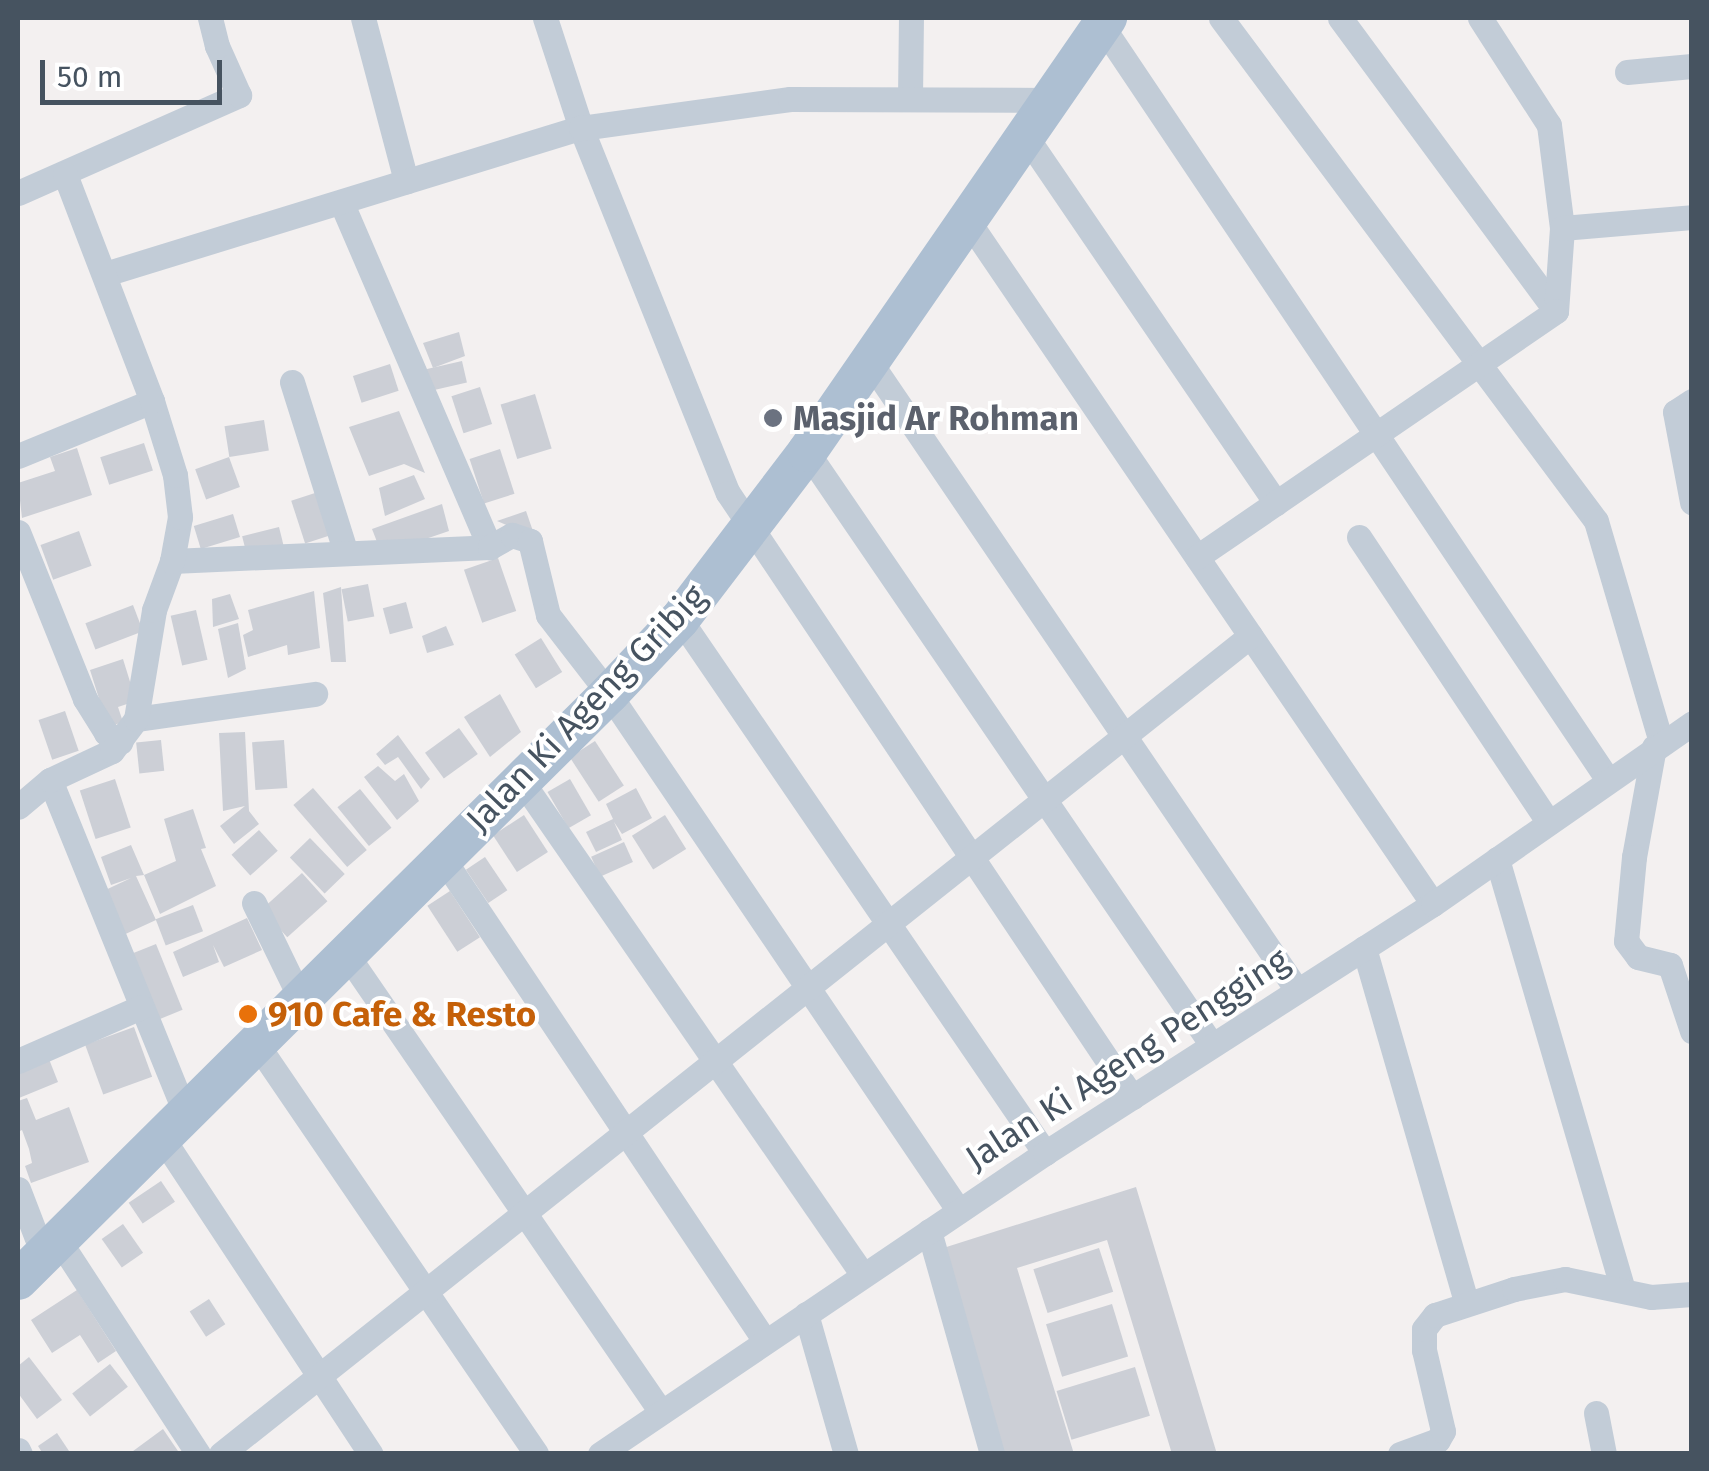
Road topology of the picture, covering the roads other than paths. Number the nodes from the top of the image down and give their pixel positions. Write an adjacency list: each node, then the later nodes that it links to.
1 (210, 18): 15 (street)
2 (362, 18): 16 (street)
3 (545, 18): 13 (street)
4 (911, 18): 11 (street)
5 (1221, 18): 25 (street)
6 (1340, 18): 23 (street)
7 (1480, 18): 21 (street)
8 (1104, 22): 12 (main road, Jalan Ki Ageng Gribig); 29 (street)
9 (1692, 66): 10 (street)
10 (1627, 72)
11 (910, 98): 12 (street); 13 (street)
12 (1053, 100): 14 (main road, Jalan Ki Ageng Gribig)
13 (580, 128): 16 (street); 34 (street)
14 (1027, 138): 20 (main road, Jalan Ki Ageng Gribig); 33 (street)
15 (65, 174): 17 (street); 22 (street)
16 (406, 181): 18 (street)
17 (18, 194)
18 (342, 204): 22 (street); 37 (street)
19 (1692, 217): 21 (street)
20 (968, 221): 24 (main road, Jalan Ki Ageng Gribig); 39 (street)
21 (1562, 228): 23 (street)
22 (105, 274): 28 (street)
23 (1556, 311): 25 (street)
24 (870, 362): 30 (main road, Jalan Ki Ageng Gribig); 47 (street)
25 (1479, 364): 29 (street); 49 (street)
26 (292, 382): 38 (street)
27 (1692, 401): 32 (street)
28 (152, 402): 31 (street); 40 (street)
29 (1376, 435): 33 (street); 52 (street)
30 (807, 452): 34 (main road, Jalan Ki Ageng Gribig); 53 (street)
31 (18, 456)
32 (1692, 502)
33 (1276, 503): 39 (street)
34 (750, 531): 41 (main road, Jalan Ki Ageng Gribig); 57 (street)
35 (18, 532): 48 (street)
36 (1358, 537): 55 (street)
37 (490, 547): 38 (street); 44 (street)
38 (346, 553): 40 (street)
39 (1197, 557): 42 (street)
40 (172, 561): 45 (street)
41 (680, 619): 44 (main road, Jalan Ki Ageng Gribig); 61 (street)
42 (1250, 636): 47 (street); 60 (street)
43 (315, 694): 45 (street)
44 (610, 694): 51 (main road, Jalan Ki Ageng Gribig); 64 (street)
45 (136, 720): 48 (street)
46 (1692, 723): 49 (street, Jalan Ki Ageng Pengging)
47 (1123, 738): 53 (street); 65 (street)
48 (121, 742): 50 (street)
49 (1658, 745): 52 (street, Jalan Ki Ageng Pengging); 68 (street)
50 (50, 780): 54 (street); 67 (street)
51 (520, 780): 56 (main road, Jalan Ki Ageng Gribig); 72 (street)
52 (1608, 780): 55 (street, Jalan Ki Ageng Pengging)
53 (1044, 800): 57 (street); 70 (street)
54 (18, 807)
55 (1549, 823): 58 (street, Jalan Ki Ageng Pengging)
56 (442, 856): 63 (main road, Jalan Ki Ageng Gribig); 75 (street)
57 (971, 858): 61 (street); 73 (street)
58 (1497, 859): 60 (street, Jalan Ki Ageng Pengging); 83 (street)
59 (254, 903): 66 (street)
60 (1433, 904): 62 (street, Jalan Ki Ageng Pengging)
61 (891, 922): 64 (street); 76 (street)
62 (1364, 948): 65 (street, Jalan Ki Ageng Pengging); 86 (street)
63 (345, 952): 66 (main road, Jalan Ki Ageng Gribig); 79 (street)
64 (808, 988): 72 (street); 78 (street)
65 (1296, 990): 70 (street, Jalan Ki Ageng Pengging)
66 (300, 1000): 69 (main road, Jalan Ki Ageng Gribig)
67 (141, 1007): 71 (street); 74 (street)
68 (1692, 1031)
69 (256, 1043): 74 (main road, Jalan Ki Ageng Gribig); 84 (street)
70 (1212, 1045): 73 (street, Jalan Ki Ageng Pengging)
71 (18, 1061)
72 (714, 1062): 75 (street); 82 (street)
73 (1132, 1097): 76 (street, Jalan Ki Ageng Pengging)
74 (173, 1124): 81 (main road, Jalan Ki Ageng Gribig); 89 (street)
75 (626, 1132): 79 (street); 88 (street)
76 (1045, 1153): 78 (street, Jalan Ki Ageng Pengging)
77 (18, 1189): 81 (street)
78 (959, 1211): 80 (street, Jalan Ki Ageng Pengging)
79 (524, 1214): 84 (street); 90 (street)
80 (930, 1231): 82 (street, Jalan Ki Ageng Pengging); 98 (street)
81 (40, 1257): 93 (street)
82 (863, 1274): 87 (street, Jalan Ki Ageng Pengging)
83 (1623, 1290): 85 (street); 86 (street)
84 (424, 1292): 89 (street); 96 (street)
85 (1692, 1294)
86 (1466, 1302): 99 (street)
87 (806, 1314): 88 (street, Jalan Ki Ageng Pengging); 97 (street)
88 (765, 1340): 90 (street, Jalan Ki Ageng Pengging)
89 (319, 1376): 94 (street); 95 (street)
90 (661, 1412): 92 (street, Jalan Ki Ageng Pengging)
91 (1596, 1413): 100 (street)
92 (611, 1450)
93 (198, 1454)
94 (221, 1454)
95 (371, 1454)
96 (536, 1454)
97 (846, 1454)
98 (992, 1454)
99 (1400, 1454)
100 (1604, 1454)

